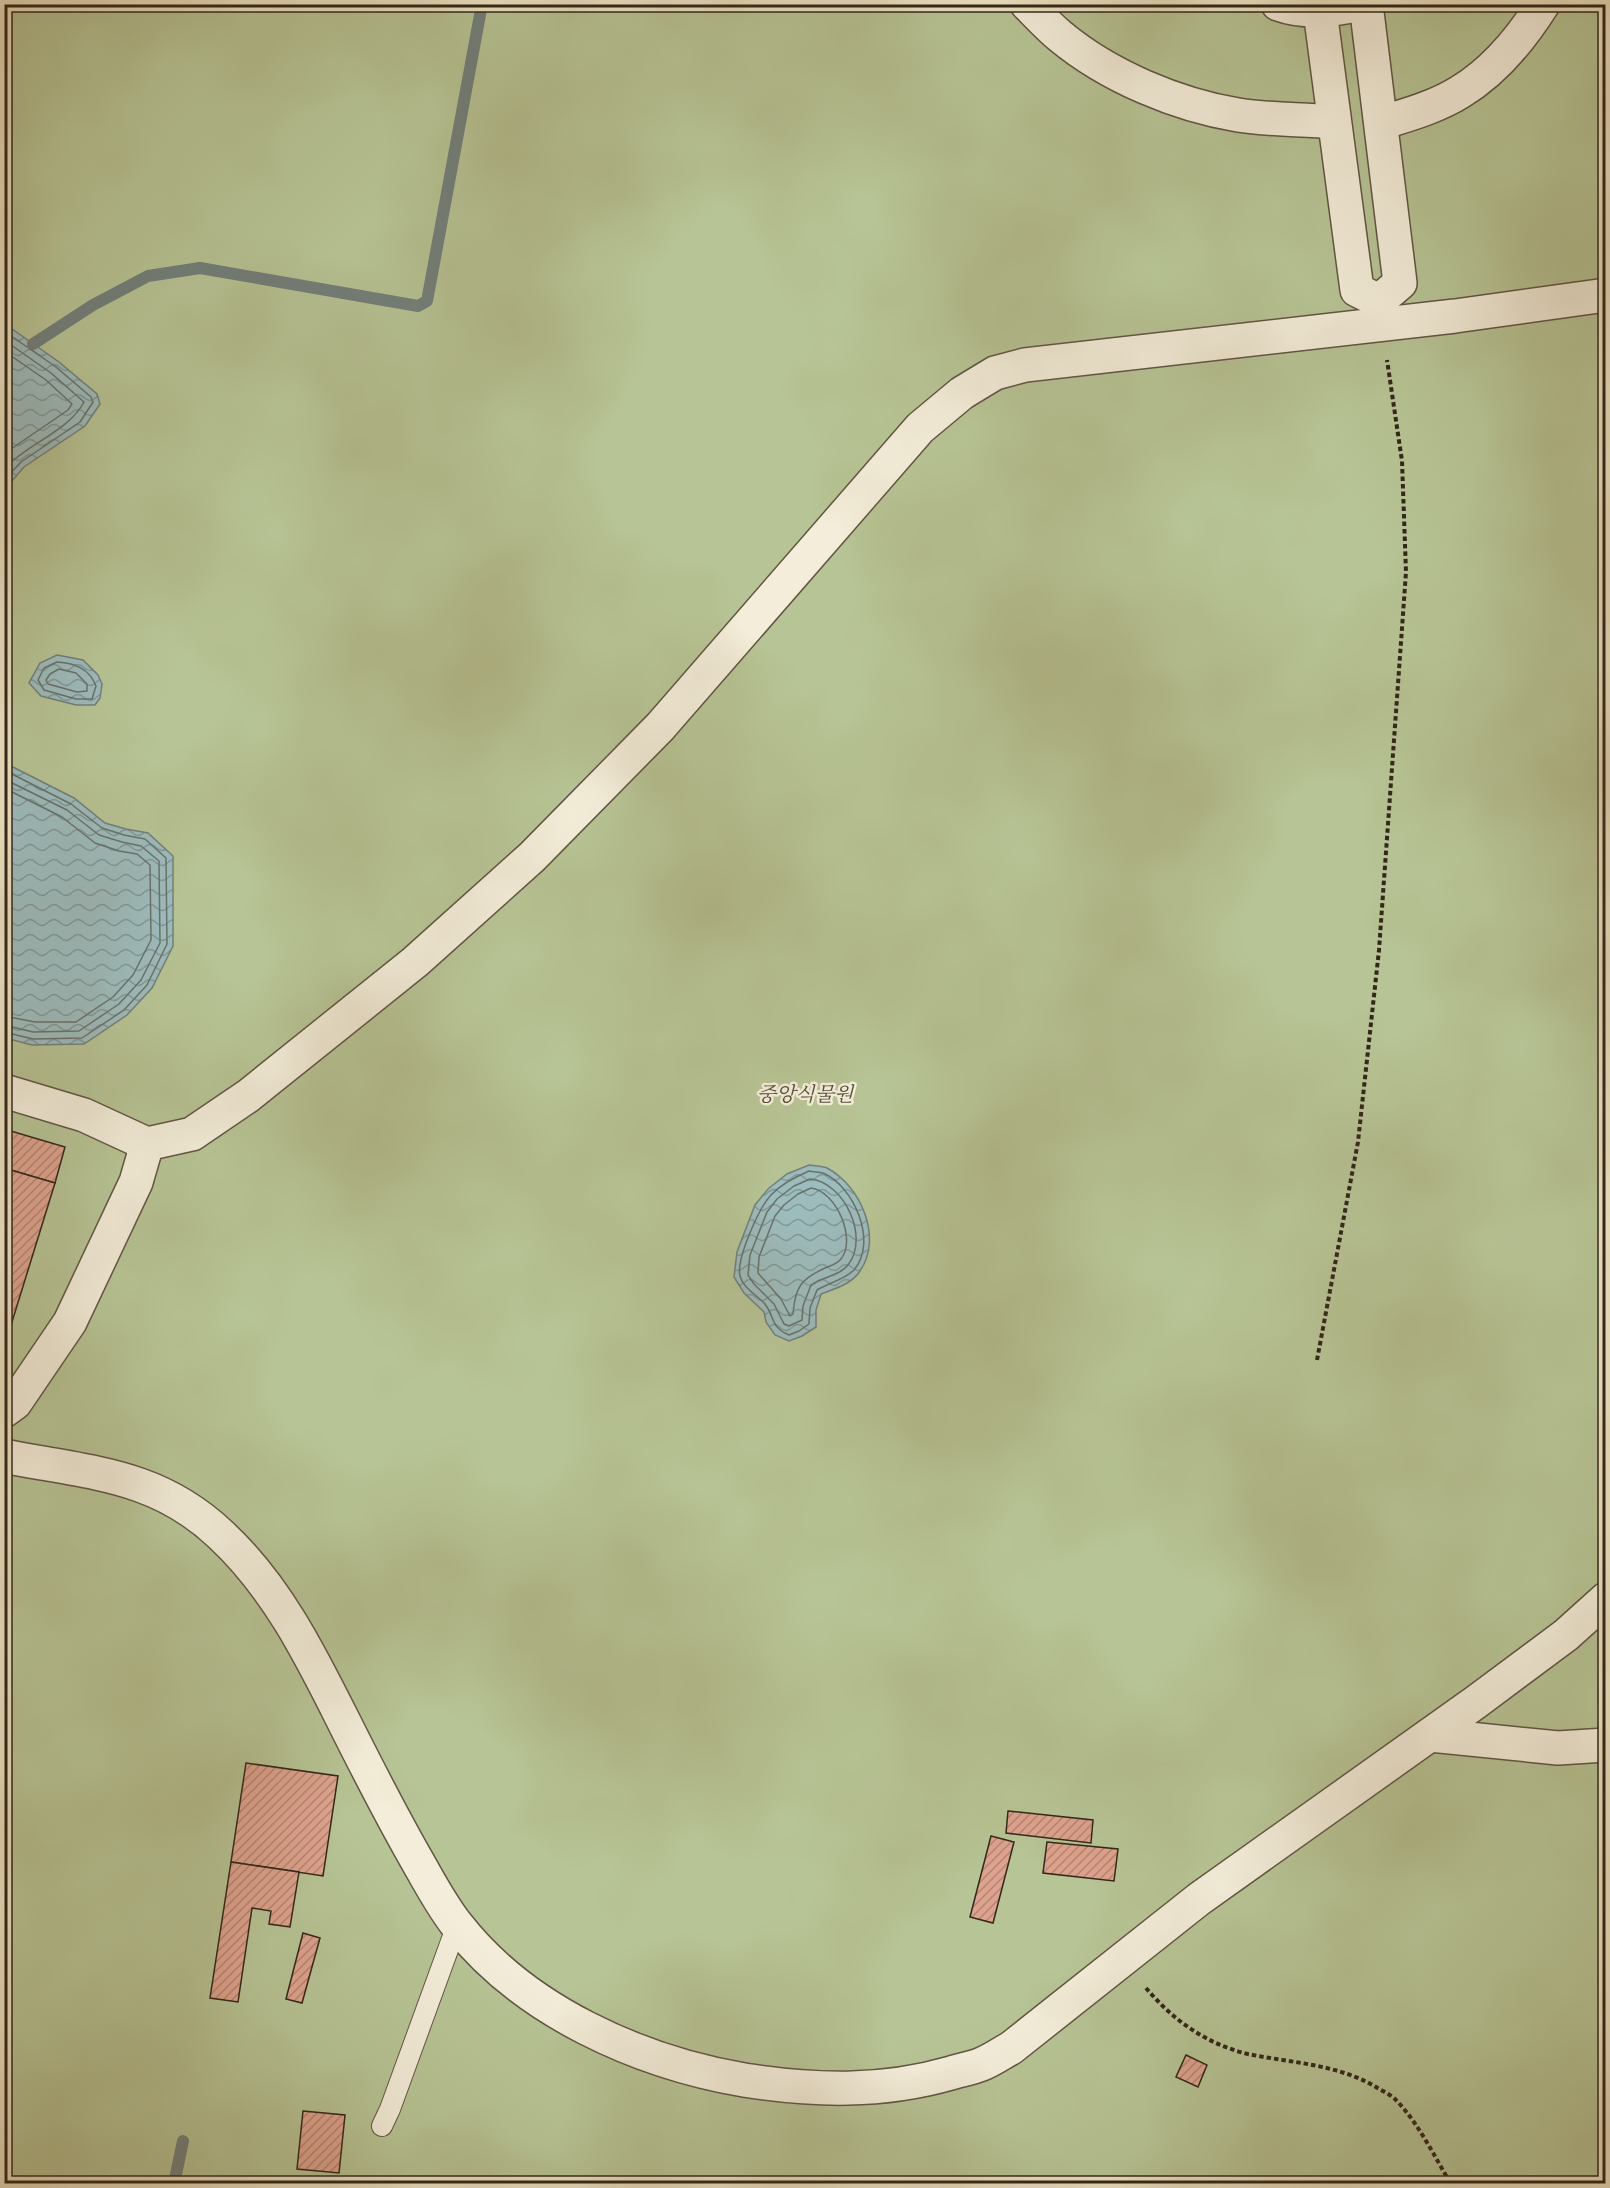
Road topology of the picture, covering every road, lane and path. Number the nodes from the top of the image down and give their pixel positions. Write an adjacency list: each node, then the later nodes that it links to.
1 (1027, 4): 7 (street)
2 (1278, 4): 6 (street)
3 (1361, 4): 6 (street)
4 (1366, 4): 8 (street)
5 (1543, 4): 8 (street)
6 (1320, 11): 7 (street)
7 (1334, 122): 10 (street)
8 (1381, 123): 10 (street)
9 (1605, 295): 10 (street)
10 (1380, 313): 12 (street); 13 (path)
11 (4, 1091): 12 (street)
12 (147, 1144): 14 (street)
13 (1317, 1360)
14 (4, 1411)
15 (4, 1456): 19 (street)
16 (1605, 1599): 17 (street)
17 (1430, 1735): 18 (street); 20 (street)
18 (1605, 1745)
19 (457, 1925): 20 (street); 21 (lane)
20 (1122, 1960): 22 (path)
21 (382, 2126)
22 (1451, 2184)

